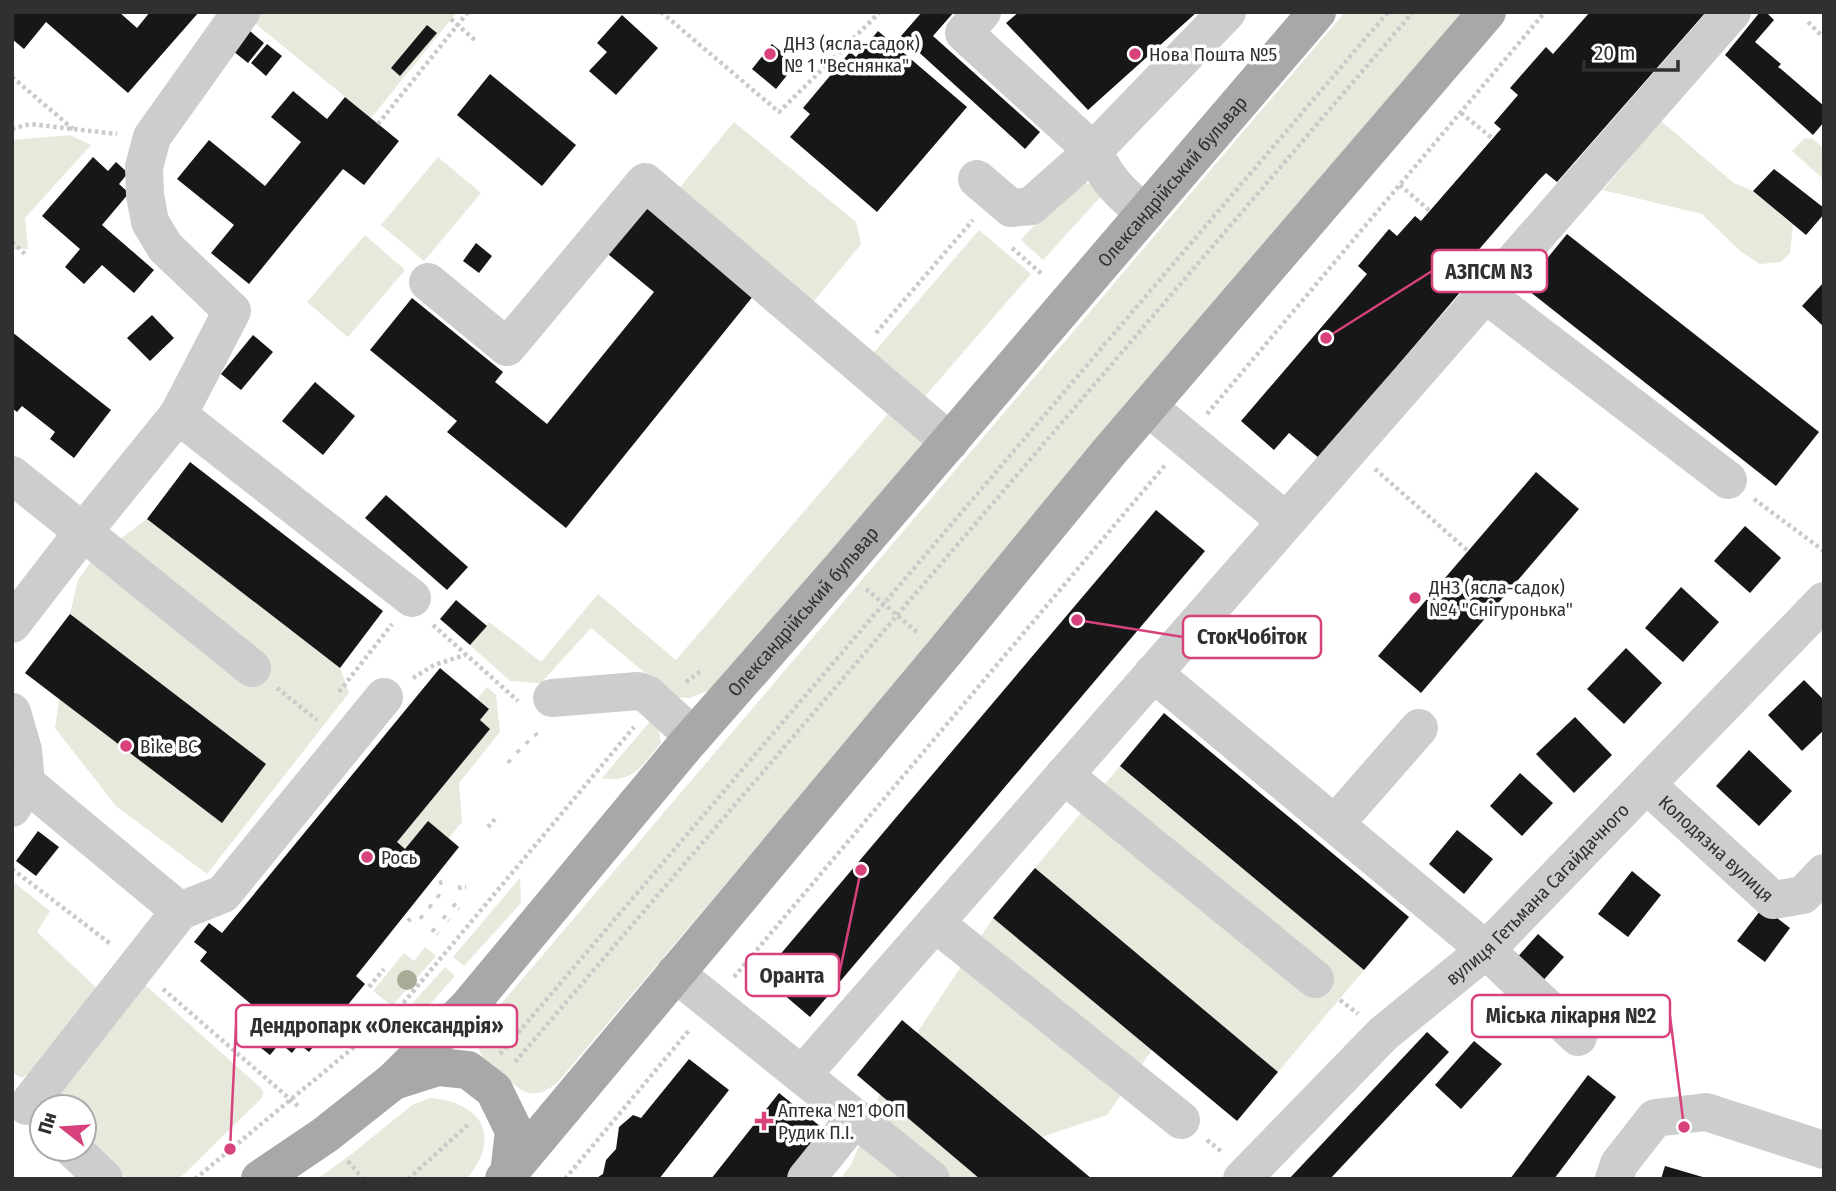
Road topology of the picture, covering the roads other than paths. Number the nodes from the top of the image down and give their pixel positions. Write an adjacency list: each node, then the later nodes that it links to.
1 (241, 12): 13 (street)
2 (982, 12): 7 (street)
3 (1227, 12): 7 (street)
4 (1317, 12): 9 (main road, Олександрійський бульвар)
5 (1487, 12): 12 (main road)
6 (1732, 12): 11 (street)
7 (1093, 151): 8 (street); 9 (street)
8 (986, 186)
9 (1145, 213): 14 (main road, Олександрійський бульвар)
10 (428, 282): 14 (street)
11 (1485, 294): 16 (street); 17 (street)
12 (1148, 407): 17 (street); 37 (main road)
13 (178, 415): 18 (street); 19 (street)
14 (950, 442): 28 (main road, Олександрійський бульвар)
15 (12, 474): 18 (street)
16 (1728, 480)
17 (1286, 521): 23 (street)
18 (83, 532): 21 (street); 22 (street)
19 (412, 598)
20 (1824, 601): 30 (street, вулиця Гетьмана Сагайдачного)
21 (12, 624)
22 (252, 667)
23 (1153, 673): 29 (street); 32 (street)
24 (384, 697): 34 (street)
25 (536, 701): 28 (street)
26 (12, 712): 31 (street)
27 (1419, 728): 32 (street)
28 (693, 736): 41 (main road, Олександрійський бульвар)
29 (1064, 775): 35 (street); 38 (street)
30 (1647, 785): 33 (street, Колодязна вулиця); 36 (street, вулиця Гетьмана Сагайдачного)
31 (19, 796): 34 (street)
32 (1335, 824): 36 (street)
33 (1824, 873)
34 (180, 911): 42 (street)
35 (935, 923): 40 (street); 44 (street)
36 (1486, 950): 39 (street); 47 (street, вулиця Гетьмана Сагайдачного)
37 (675, 973): 40 (street); 48 (main road)
38 (1315, 979)
39 (1578, 1037)
40 (802, 1075): 43 (street)
41 (392, 1082): 48 (main road); 50 (main road, Олександрійський бульвар)
42 (27, 1106)
43 (855, 1118): 51 (street); 52 (street)
44 (1181, 1120)
45 (1824, 1150): 53 (street)
46 (87, 1163): 49 (street)
47 (1245, 1176)
48 (506, 1177)
49 (104, 1179)
50 (260, 1179)
51 (807, 1179)
52 (931, 1179)
53 (1614, 1179)

